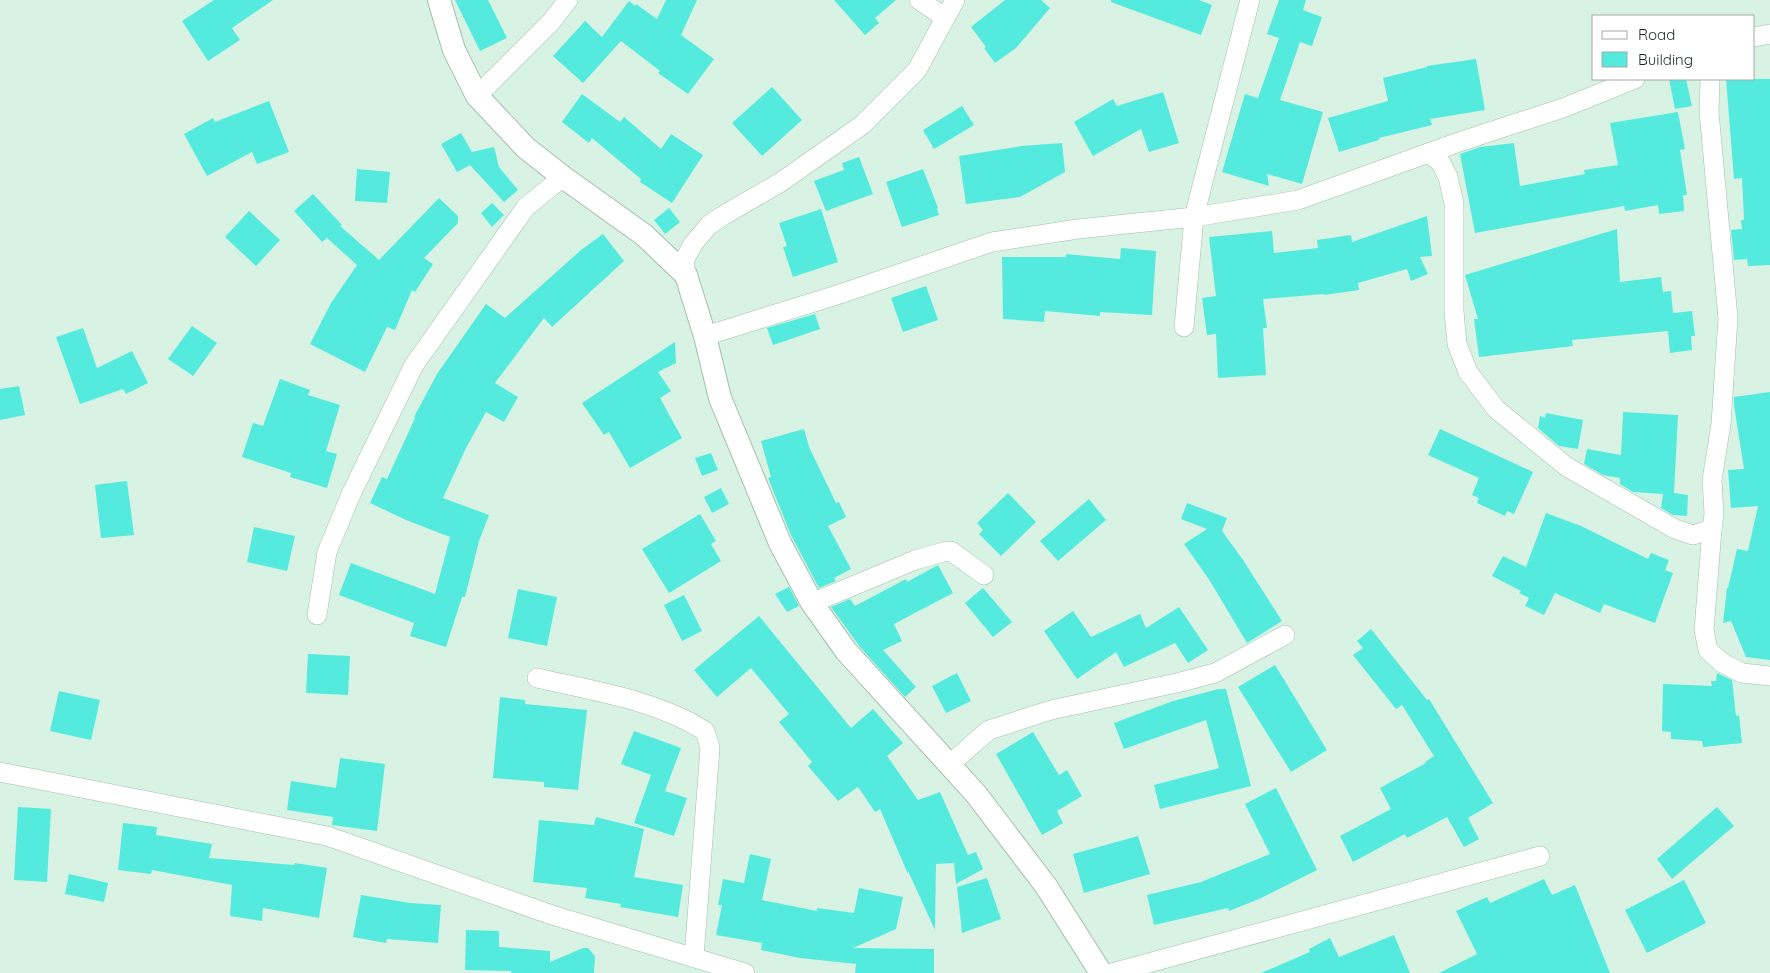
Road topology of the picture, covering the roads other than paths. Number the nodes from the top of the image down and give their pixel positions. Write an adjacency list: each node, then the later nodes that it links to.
1 (439, 0): 11 (street)
2 (568, 0): 11 (street)
3 (919, 0): 6 (street)
4 (955, 0): 6 (street)
5 (1250, 0): 14 (street)
6 (944, 17): 15 (street)
7 (1770, 34): 8 (street)
8 (1755, 37)
9 (1633, 80): 12 (street)
10 (1710, 80): 18 (street)
11 (477, 96): 13 (street)
12 (1429, 154): 14 (street); 18 (street)
13 (563, 177): 15 (street); 21 (street)
14 (1194, 217): 16 (street); 17 (street)
15 (686, 275): 17 (street)
16 (1184, 327)
17 (705, 336): 20 (street)
18 (1712, 529): 23 (street)
19 (984, 575): 20 (street)
20 (812, 602): 25 (street)
21 (317, 614)
22 (1285, 635): 25 (street)
23 (1770, 676)
24 (537, 678): 28 (street)
25 (949, 765): 30 (street)
26 (0, 772): 28 (street)
27 (1540, 856): 31 (street)
28 (694, 958): 29 (street)
29 (745, 973)
30 (1101, 973)
31 (1112, 973)

